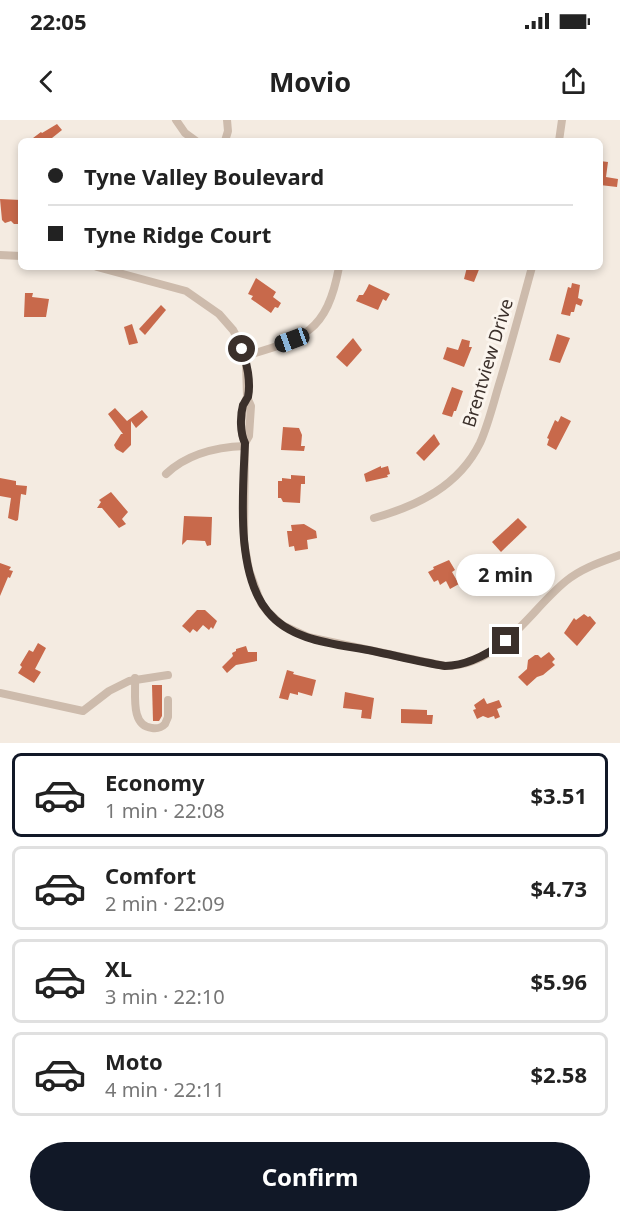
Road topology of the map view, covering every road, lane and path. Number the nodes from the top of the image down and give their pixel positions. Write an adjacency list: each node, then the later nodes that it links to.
1 (176, 120): 4 (street)
2 (227, 120): 5 (street)
3 (562, 120): 6 (street)
4 (192, 138)
5 (226, 138)
6 (559, 138)
7 (0, 255): 8 (street)
8 (18, 256)
9 (109, 270): 12 (street)
10 (338, 270): 12 (street)
11 (531, 270): 15 (street, Brentview Drive)
12 (245, 356): 13 (street)
13 (245, 445): 14 (street); 16 (street)
14 (166, 474)
15 (374, 518)
16 (620, 555)
17 (168, 675): 18 (street)
18 (135, 678): 19 (street); 20 (street)
19 (0, 693)
20 (168, 700)

